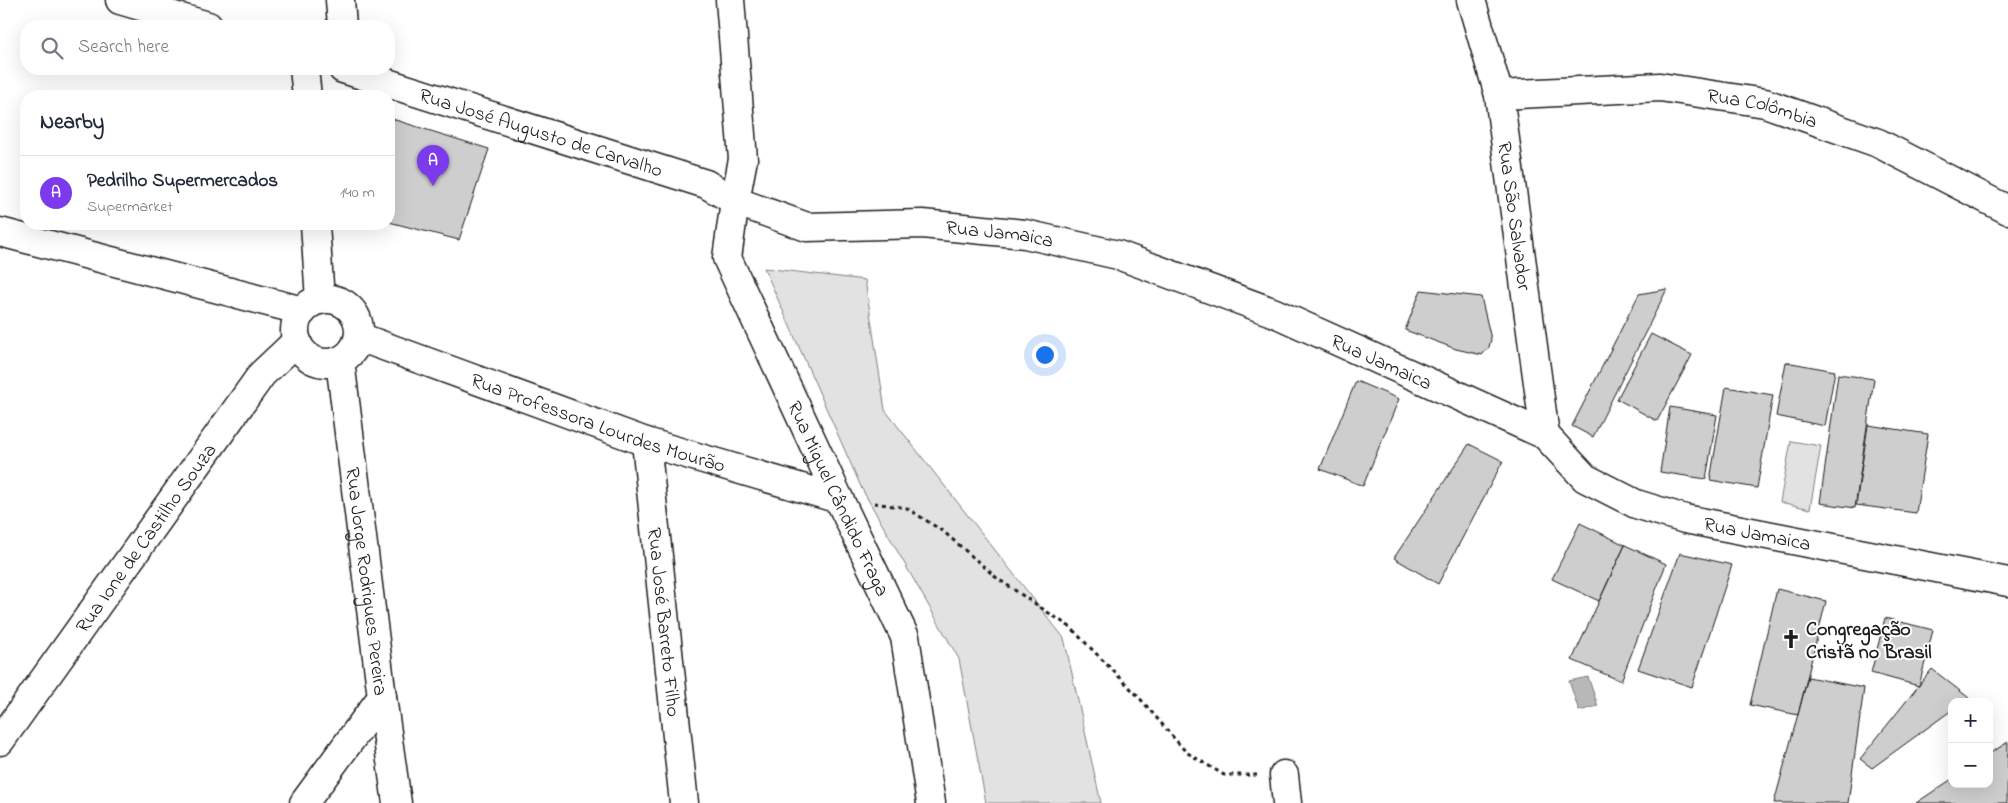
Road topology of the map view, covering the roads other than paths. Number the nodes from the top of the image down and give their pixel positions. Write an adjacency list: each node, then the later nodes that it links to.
1 (120, 0): 5 (street)
2 (340, 0): 6 (street)
3 (730, 0): 11 (street, Rua Miguel Cândido Fraga)
4 (1471, 0): 10 (street, Rua São Salvador)
5 (188, 20)
6 (342, 20)
7 (305, 75): 9 (street)
8 (364, 75): 11 (street, Rua José Augusto de Carvalho)
9 (306, 90)
10 (1499, 95): 12 (street, Rua Colômbia); 19 (street, Rua São Salvador)
11 (735, 201): 19 (street, Rua Jamaica); 21 (street, Rua Miguel Cândido Fraga)
12 (2008, 210)
13 (315, 230): 15 (street)
14 (0, 232): 15 (street)
15 (311, 306): 16 (street); 17 (street)
16 (359, 337): 18 (street); 20 (street, Rua Professora Lourdes Mourão)
17 (297, 341): 18 (street); 25 (street, Rua Ione de Castilho Souza)
18 (340, 361): 24 (street, Rua Jorge Rodrigues Pereira)
19 (1545, 435): 22 (street, Rua Jamaica)
20 (646, 442): 21 (street, Rua Professora Lourdes Mourão); 29 (street, Rua José Barreto Filho)
21 (839, 499): 30 (street, Rua Miguel Cândido Fraga)
22 (1995, 580): 23 (street)
23 (2008, 600)
24 (382, 697): 27 (street); 28 (street, Rua Jorge Rodrigues Pereira)
25 (0, 741)
26 (1284, 776): 31 (street)
27 (304, 803)
28 (397, 803)
29 (684, 803)
30 (931, 803)
31 (1287, 803)

